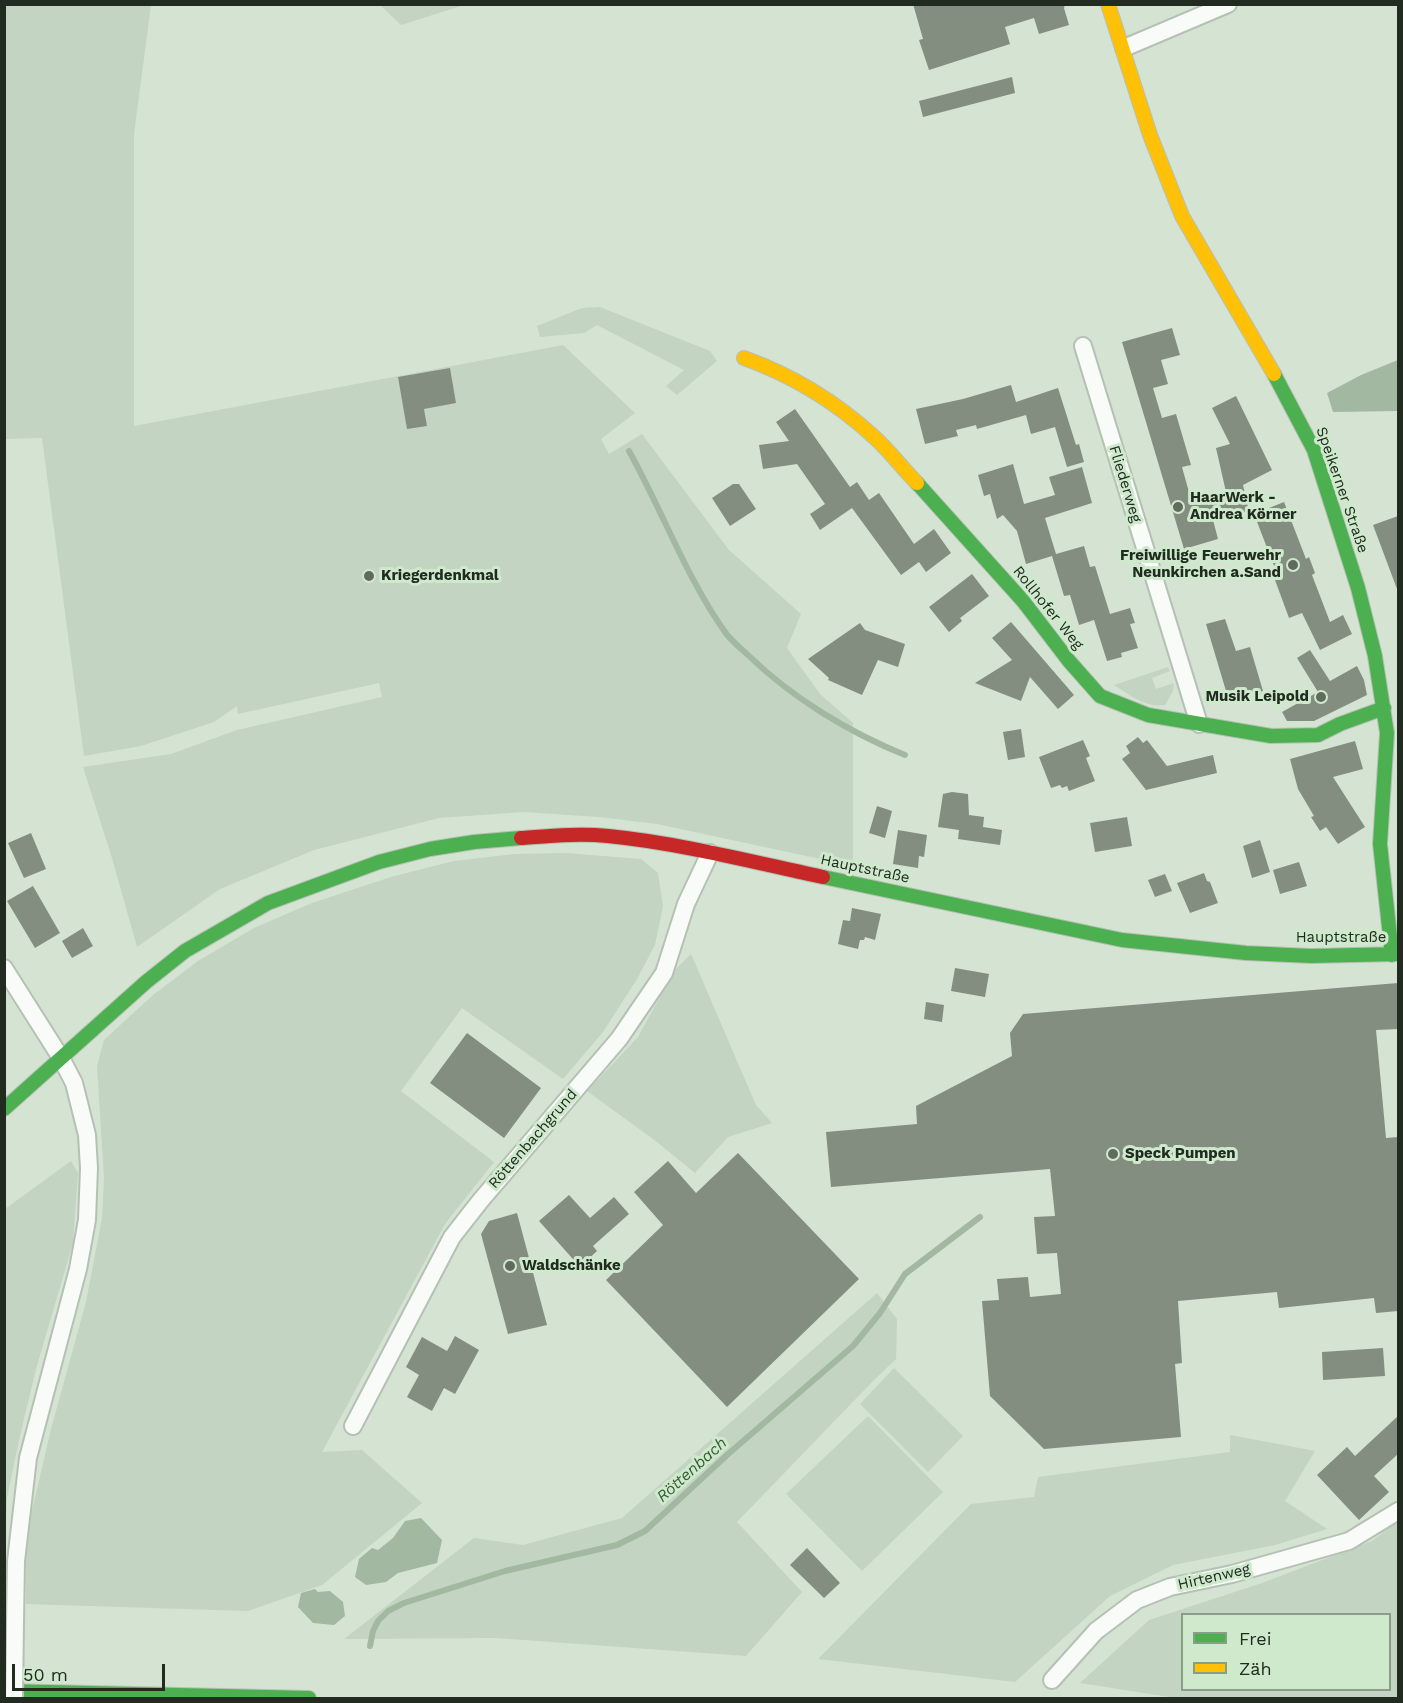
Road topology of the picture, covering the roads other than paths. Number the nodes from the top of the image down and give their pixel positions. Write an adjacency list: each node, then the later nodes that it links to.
1 (1108, 4): 3 (main road, Speikerner Straße)
2 (1228, 4): 3 (street)
3 (1124, 48): 6 (main road, Speikerner Straße)
4 (1083, 346): 7 (street, Fliederweg)
5 (744, 358): 7 (main road, Rollhofer Weg)
6 (1384, 708): 7 (main road, Rollhofer Weg); 9 (main road, Speikerner Straße)
7 (1198, 724)
8 (710, 853): 9 (main road, Hauptstraße); 11 (main road, Hauptstraße); 13 (street, Röttenbachgrund)
9 (1395, 955)
10 (4, 968): 11 (street)
11 (62, 1058): 12 (main road, Hauptstraße); 17 (street, bridge)
12 (4, 1109)
13 (353, 1426)
14 (1398, 1511): 15 (street, Hirtenweg)
15 (1052, 1680)
16 (4, 1691): 18 (main road)
17 (14, 1698)
18 (309, 1698)

